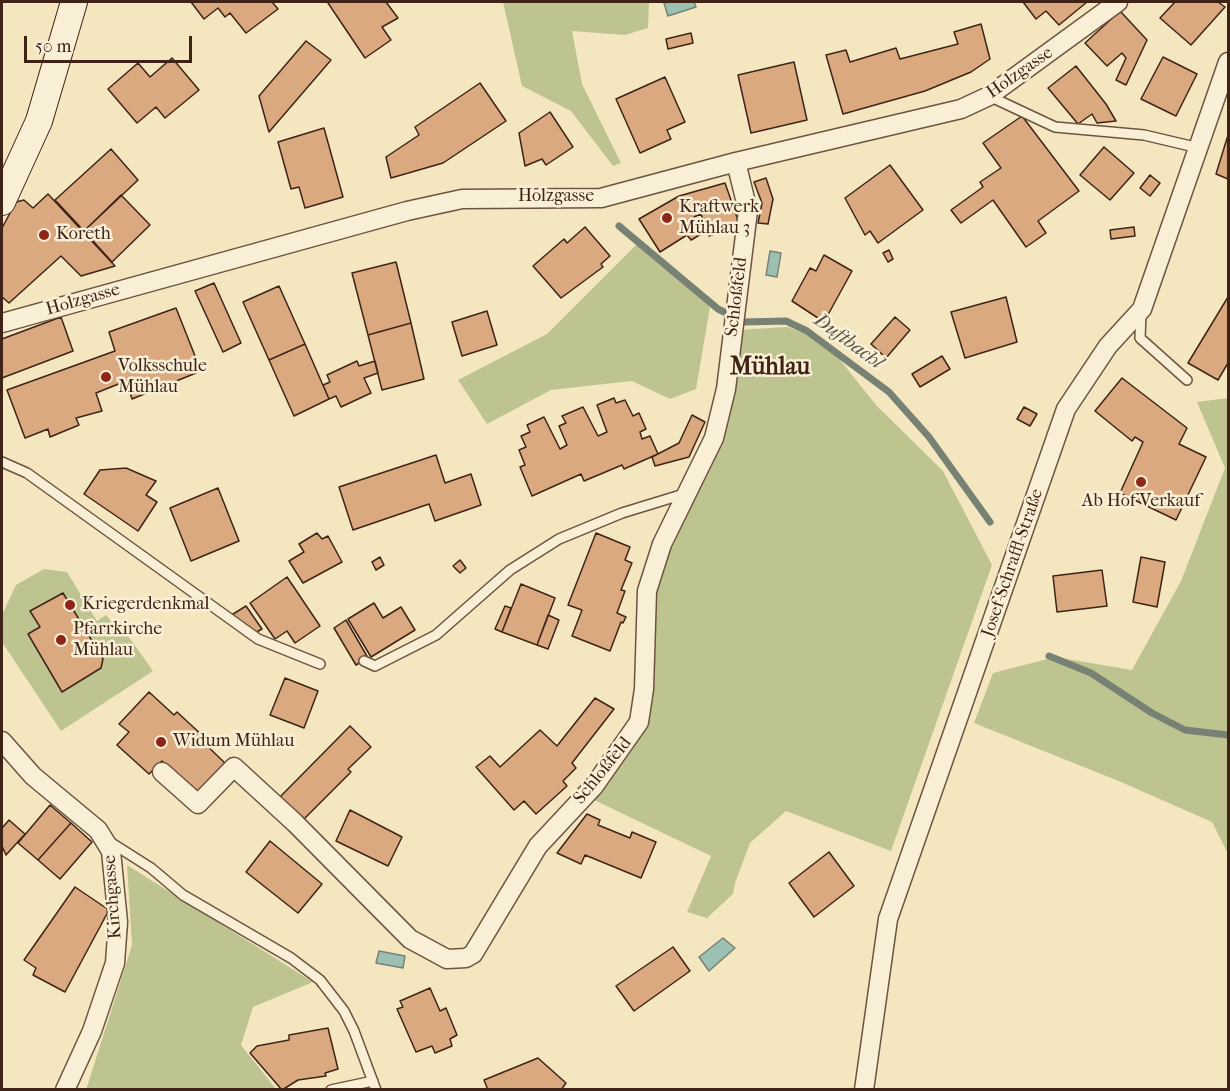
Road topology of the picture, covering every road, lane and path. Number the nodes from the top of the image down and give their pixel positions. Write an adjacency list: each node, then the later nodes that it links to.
1 (74, 2): 8 (main road)
2 (1118, 2): 5 (street, Holzgasse)
3 (1228, 62): 4 (street, Josef-Schraffl-Straße)
4 (1222, 95): 6 (street, Josef-Schraffl-Straße)
5 (989, 96): 6 (lane); 7 (street, Holzgasse)
6 (1199, 148): 9 (street, Josef-Schraffl-Straße)
7 (736, 162): 10 (street, Holzgasse); 13 (street, Schloßfeld)
8 (2, 202)
9 (1142, 309): 11 (lane); 22 (street, Josef-Schraffl-Straße)
10 (2, 323)
11 (1187, 380)
12 (2, 462): 15 (lane)
13 (684, 494): 14 (lane); 17 (street, Schloßfeld)
14 (364, 661)
15 (320, 664)
16 (2, 741): 18 (street, Kirchgasse)
17 (162, 772)
18 (105, 839): 19 (lane); 20 (street, Kirchgasse)
19 (374, 1085): 21 (lane)
20 (65, 1089)
21 (331, 1089)
22 (864, 1089)

